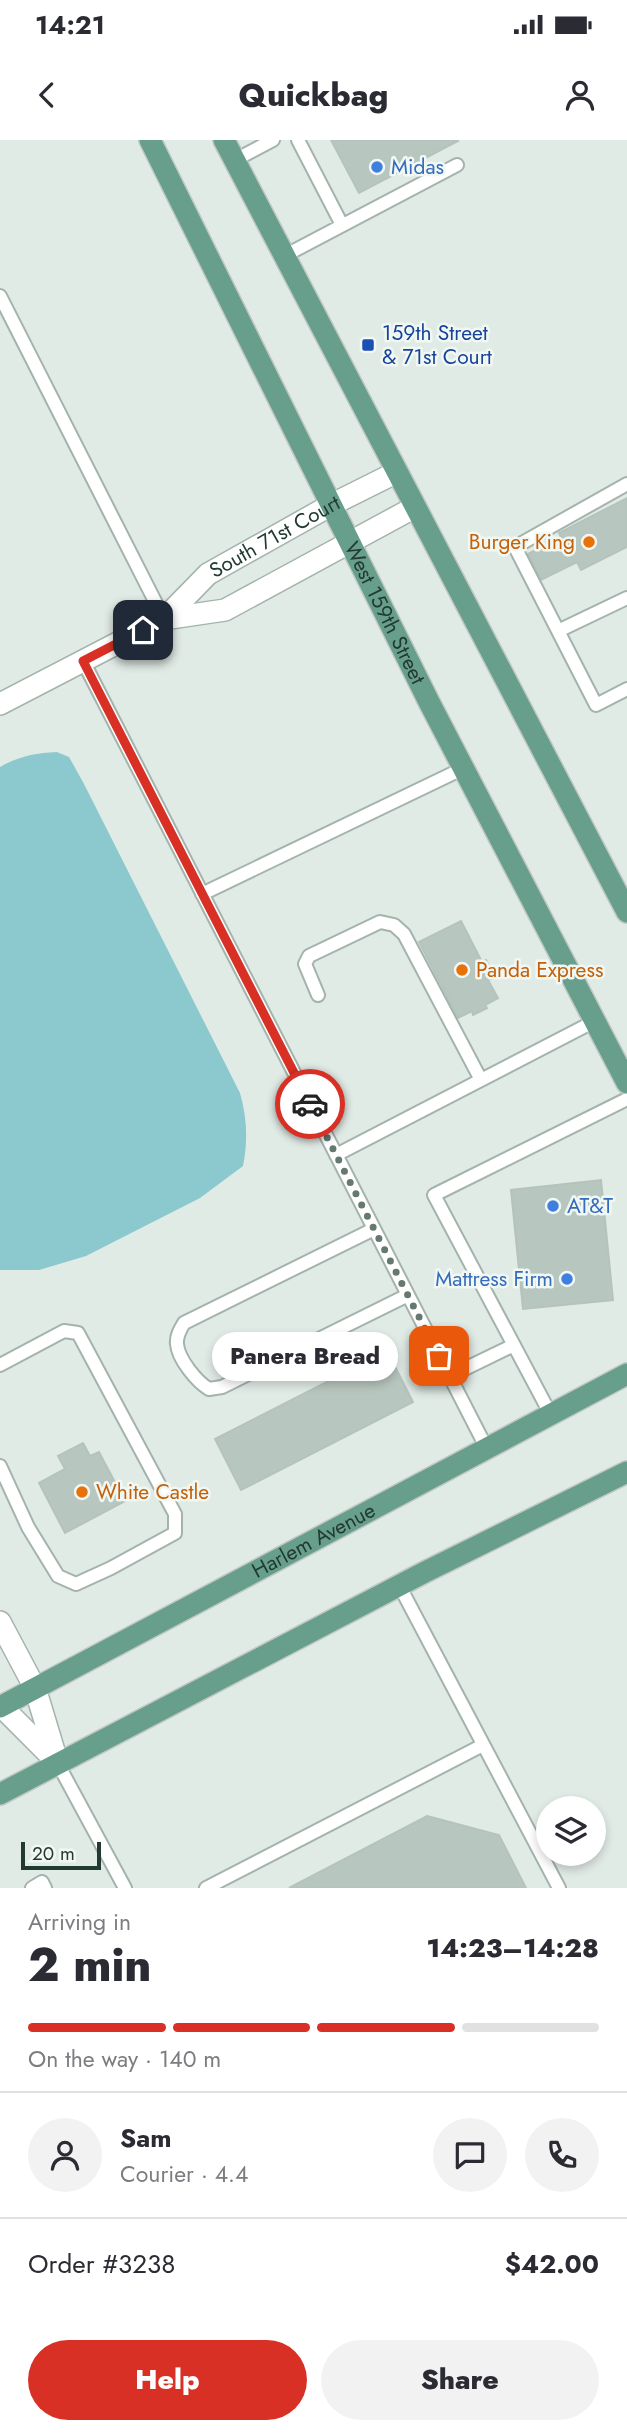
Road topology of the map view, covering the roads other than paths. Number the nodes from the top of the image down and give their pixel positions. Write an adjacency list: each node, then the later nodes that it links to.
1 (150, 140): 12 (main road, West 159th Street)
2 (224, 140): 5 (main road)
3 (274, 140): 5 (lane)
4 (298, 140): 7 (lane)
5 (234, 160): 8 (main road)
6 (457, 164): 7 (lane)
7 (342, 225): 8 (lane)
8 (284, 256): 10 (main road)
9 (0, 296): 16 (lane)
10 (397, 472): 12 (street, South 71st Court); 13 (main road)
11 (627, 484): 17 (lane)
12 (331, 505): 14 (main road, West 159th Street); 16 (street, South 71st Court)
13 (415, 507): 14 (street, South 71st Court); 22 (main road)
14 (350, 542): 16 (street, South 71st Court); 21 (main road, West 159th Street)
15 (627, 598): 17 (lane)
16 (164, 619): 18 (street, South 71st Court)
17 (558, 631): 19 (lane)
18 (83, 661): 20 (street, South 71st Court); 23 (lane)
19 (627, 689)
20 (0, 704)
21 (464, 768): 23 (lane); 26 (main road, West 159th Street)
22 (620, 880): 24 (main road)
23 (202, 894): 30 (lane)
24 (627, 912)
25 (318, 995): 27 (lane)
26 (595, 1021): 27 (lane); 28 (main road, West 159th Street)
27 (481, 1080): 30 (lane)
28 (627, 1083)
29 (627, 1099): 33 (lane)
30 (336, 1155): 31 (lane)
31 (374, 1229): 32 (lane); 32 (lane)
32 (408, 1295): 36 (lane)
33 (514, 1345): 36 (lane); 37 (lane)
34 (0, 1365): 39 (lane)
35 (627, 1374): 37 (main road, Harlem Avenue)
36 (450, 1376): 38 (lane)
37 (551, 1415): 38 (main road, Harlem Avenue)
38 (487, 1449): 43 (main road, Harlem Avenue)
39 (0, 1466)
40 (627, 1472): 41 (main road)
41 (399, 1586): 45 (lane); 46 (main road)
42 (0, 1622): 43 (street)
43 (34, 1688): 44 (main road, Harlem Avenue); 46 (street)
44 (0, 1706): 46 (street)
45 (483, 1745): 51 (lane); 52 (lane)
46 (58, 1764): 47 (main road); 50 (lane)
47 (0, 1794)
48 (32, 1888): 49 (lane)
49 (45, 1888)
50 (125, 1888)
51 (206, 1888)
52 (559, 1888)

